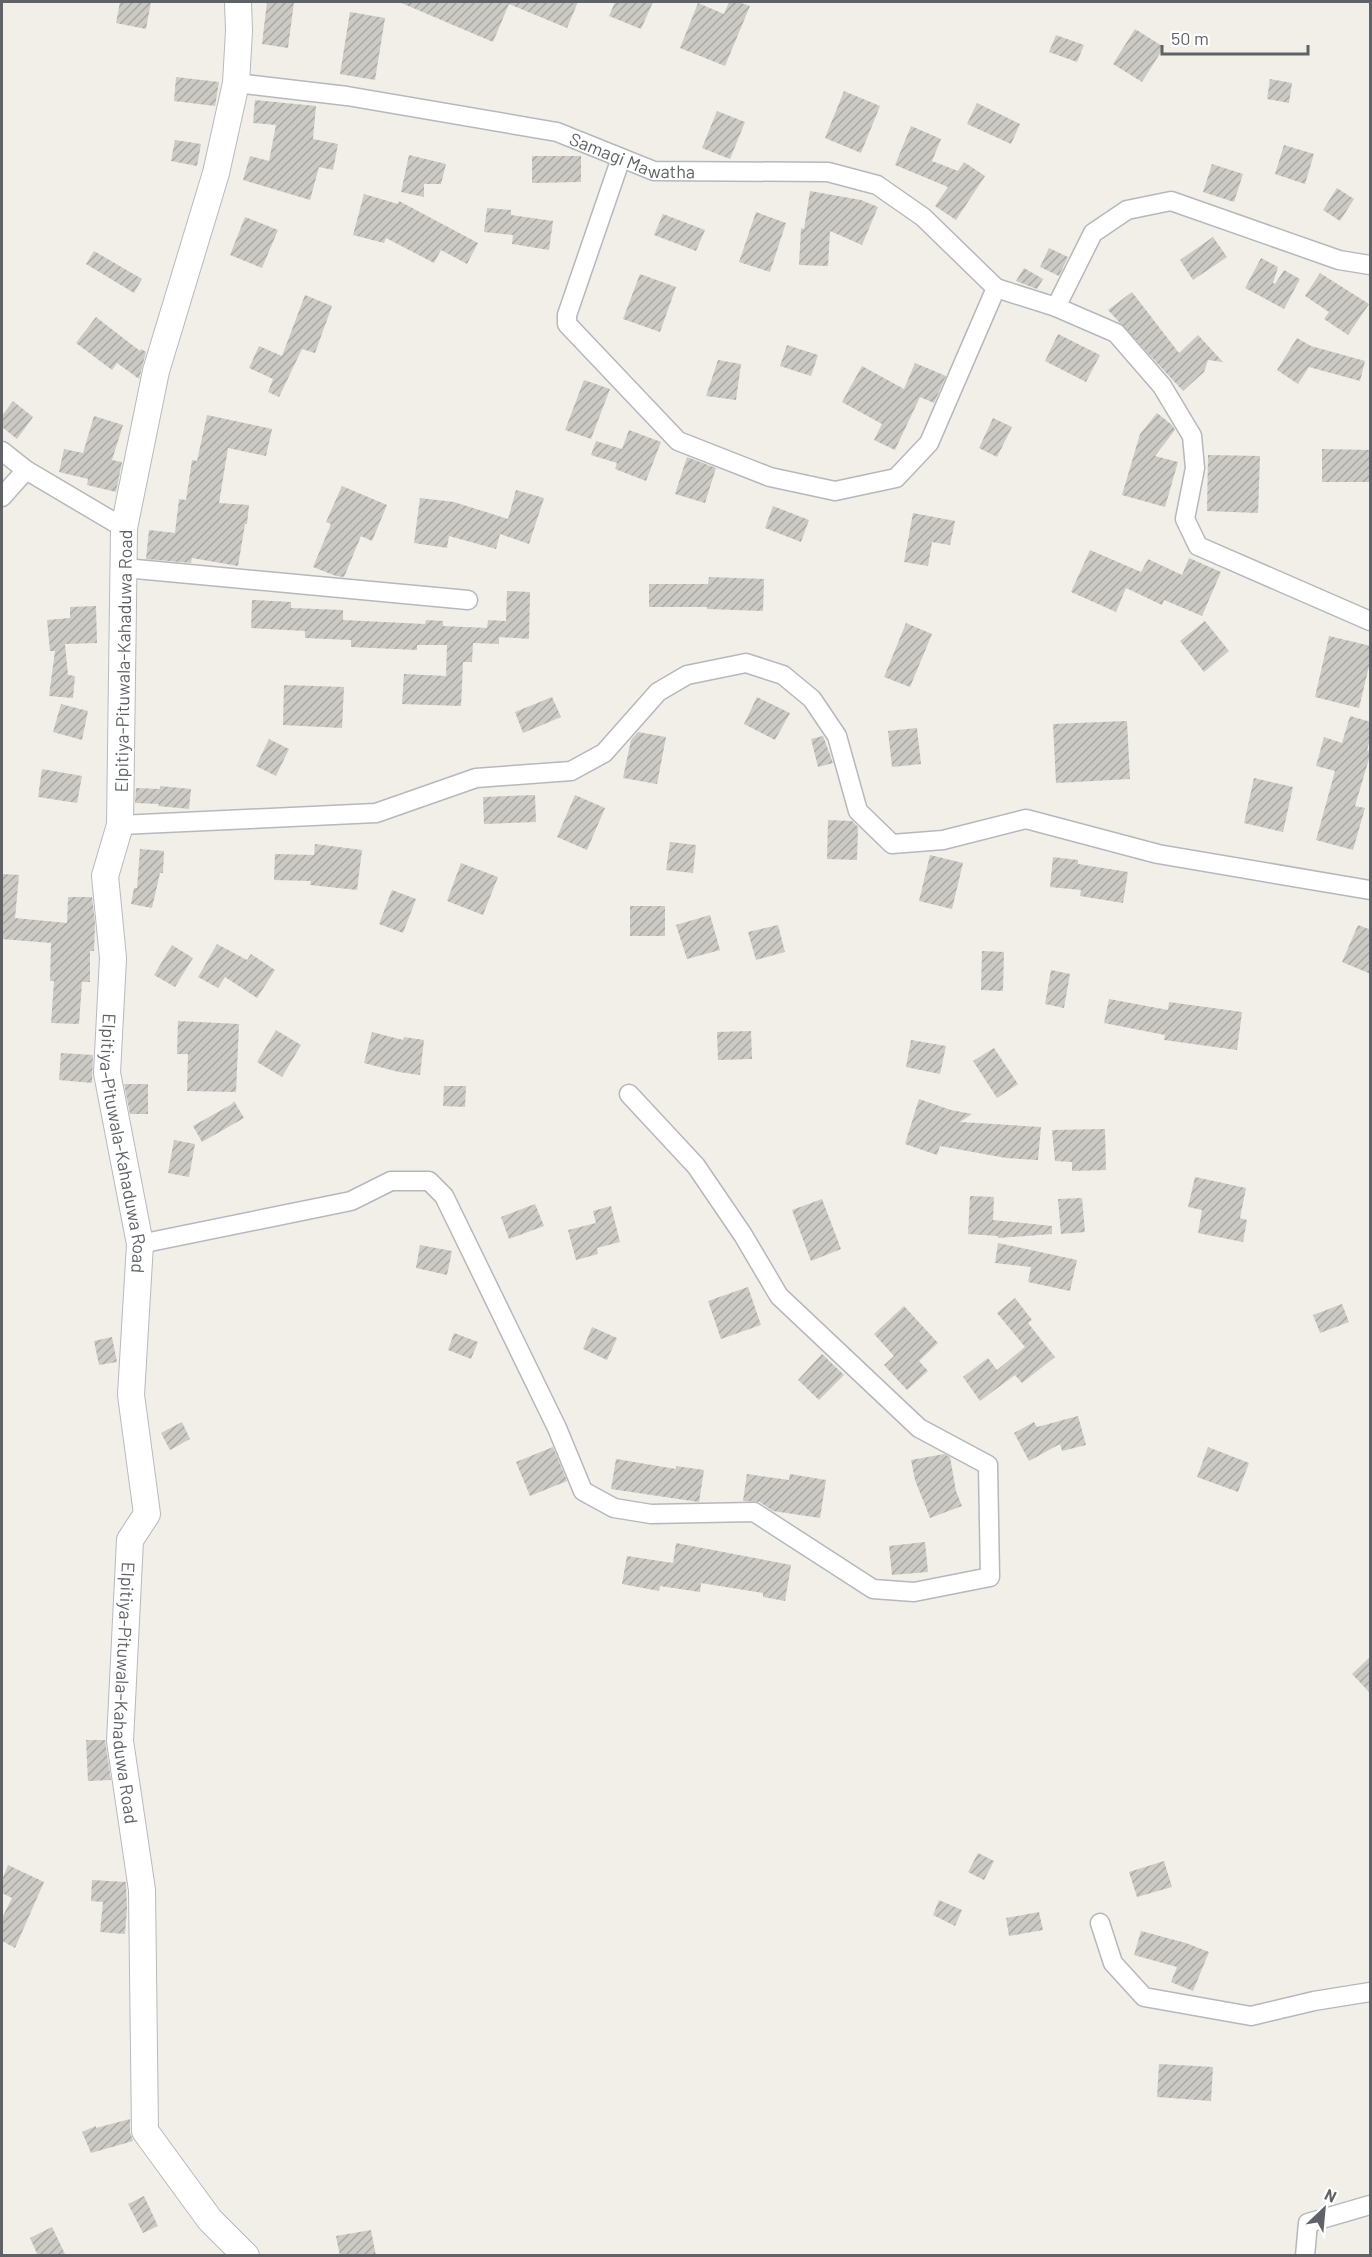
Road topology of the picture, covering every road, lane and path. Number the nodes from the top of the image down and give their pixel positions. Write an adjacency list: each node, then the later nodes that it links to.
1 (238, 2): 2 (street, Elpitiya-Pituwala-Kahaduwa Road)
2 (236, 82): 3 (street, Samagi Mawatha); 10 (street, Elpitiya-Pituwala-Kahaduwa Road)
3 (621, 158): 5 (street, Samagi Mawatha); 5 (street)
4 (1371, 266): 6 (street)
5 (996, 288): 6 (street)
6 (1056, 307): 13 (street)
7 (2, 452): 8 (street)
8 (26, 470): 9 (street); 10 (street)
9 (2, 497)
10 (124, 528): 11 (street, Elpitiya-Pituwala-Kahaduwa Road)
11 (125, 568): 12 (street); 14 (street, Elpitiya-Pituwala-Kahaduwa Road)
12 (468, 600)
13 (1371, 621)
14 (120, 825): 15 (street); 17 (street, Elpitiya-Pituwala-Kahaduwa Road)
15 (1371, 890)
16 (629, 1094): 17 (street)
17 (140, 1244): 21 (street, Elpitiya-Pituwala-Kahaduwa Road)
18 (1100, 1923): 19 (street)
19 (1371, 1992)
20 (1371, 2205): 22 (street)
21 (246, 2256)
22 (1305, 2256)

